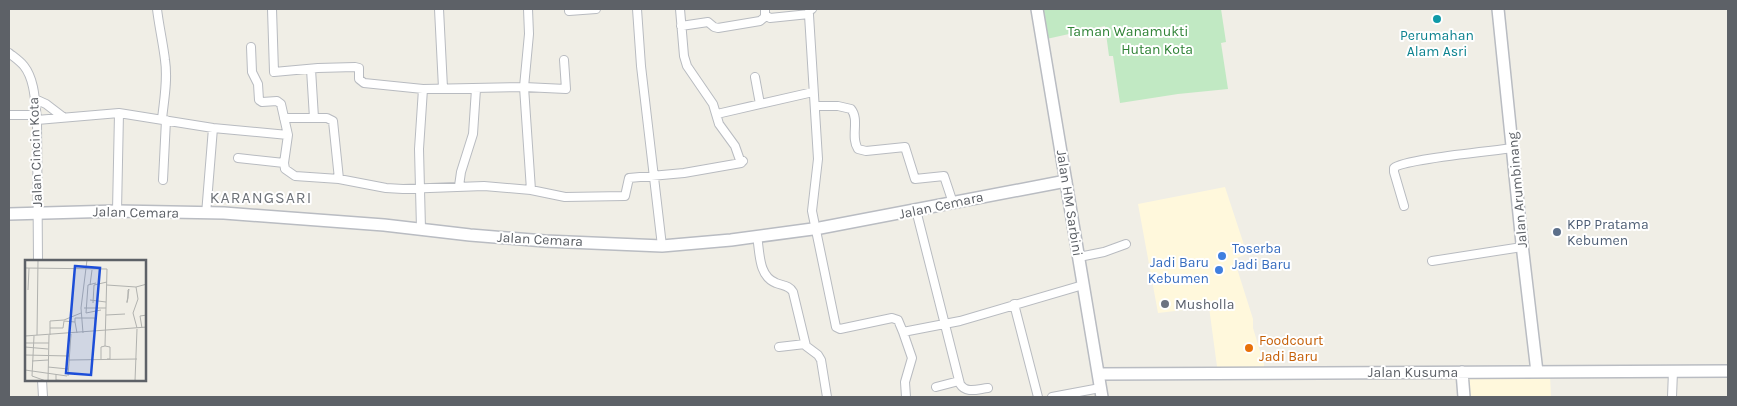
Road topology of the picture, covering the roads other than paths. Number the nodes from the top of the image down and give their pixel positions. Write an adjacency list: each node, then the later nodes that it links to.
1 (157, 9): 34 (street)
2 (272, 9): 17 (street)
3 (439, 9): 20 (street)
4 (528, 9): 19 (street)
5 (596, 9): 10 (street)
6 (637, 9): 40 (street)
7 (680, 9): 13 (street)
8 (1037, 9): 43 (main road, Jalan HM Sarbini)
9 (1498, 9): 37 (main road, Jalan Arumbinang)
10 (569, 11)
11 (810, 11): 12 (street); 23 (street)
12 (766, 12): 13 (street)
13 (681, 26): 28 (street)
14 (251, 47): 32 (street)
15 (9, 53): 24 (street, Jalan Cincin Kota)
16 (564, 60): 19 (street)
17 (311, 68): 21 (street); 33 (street)
18 (755, 78): 25 (street)
19 (524, 87): 22 (street); 46 (street)
20 (443, 88): 21 (street); 22 (street)
21 (423, 89): 45 (street)
22 (476, 89): 44 (street)
23 (813, 92): 25 (street); 26 (street)
24 (35, 99): 30 (street); 31 (street, Jalan Cincin Kota)
25 (760, 104): 28 (street)
26 (815, 106): 47 (street); 54 (street)
27 (119, 113): 30 (street); 34 (street); 50 (street)
28 (717, 114): 40 (street)
29 (9, 115): 31 (street)
30 (63, 116): 31 (street)
31 (36, 117): 51 (street, Jalan Cincin Kota)
32 (284, 118): 33 (street); 36 (street)
33 (314, 118): 41 (street)
34 (164, 120): 35 (street); 42 (street)
35 (213, 128): 36 (street); 53 (street)
36 (288, 135): 39 (street)
37 (1513, 148): 48 (street); 59 (main road, Jalan Arumbinang)
38 (238, 158): 39 (street)
39 (284, 163): 41 (street)
40 (654, 176): 46 (street); 58 (street)
41 (339, 179): 45 (street)
42 (163, 180)
43 (1066, 181): 47 (main road, Jalan Cemara); 60 (main road, Jalan HM Sarbini)
44 (459, 186): 45 (street); 46 (street)
45 (419, 188): 55 (street)
46 (531, 190)
47 (953, 203): 49 (main road, Jalan Cemara)
48 (1404, 206)
49 (916, 210): 54 (main road, Jalan Cemara); 65 (street)
50 (117, 211): 51 (main road, Jalan Cemara); 53 (main road, Jalan Cemara)
51 (37, 212): 52 (main road, Jalan Cemara); 61 (street, Jalan Cincin Kota)
52 (9, 214)
53 (206, 214): 55 (main road, Jalan Cemara)
54 (815, 228): 56 (main road, Jalan Cemara); 66 (street)
55 (420, 229): 58 (main road, Jalan Cemara)
56 (758, 236): 58 (main road, Jalan Cemara); 67 (street)
57 (1126, 244): 60 (street)
58 (662, 246)
59 (1522, 247): 62 (street); 72 (main road, Jalan Arumbinang)
60 (1078, 257): 63 (main road, Jalan HM Sarbini)
61 (38, 260)
62 (1432, 261)
63 (1083, 285): 64 (street); 73 (main road, Jalan HM Sarbini)
64 (1014, 304): 65 (street); 82 (street)
65 (946, 324): 66 (street); 75 (street)
66 (903, 332): 81 (street)
67 (805, 344): 68 (street); 80 (street)
68 (779, 347)
69 (1728, 370): 70 (main road, Jalan Kusuma)
70 (1673, 371): 72 (main road, Jalan Kusuma); 85 (street)
71 (1462, 372): 72 (main road, Jalan Kusuma); 73 (main road, Jalan Kusuma); 84 (main road)
72 (1537, 372)
73 (1099, 374): 78 (main road, Jalan HM Sarbini)
74 (42, 381): 79 (street)
75 (959, 381): 76 (street); 77 (street)
76 (936, 387)
77 (988, 388)
78 (1101, 393): 83 (street)
79 (43, 397)
80 (827, 397)
81 (906, 397)
82 (1038, 397)
83 (1052, 397)
84 (1464, 397)
85 (1672, 397)

